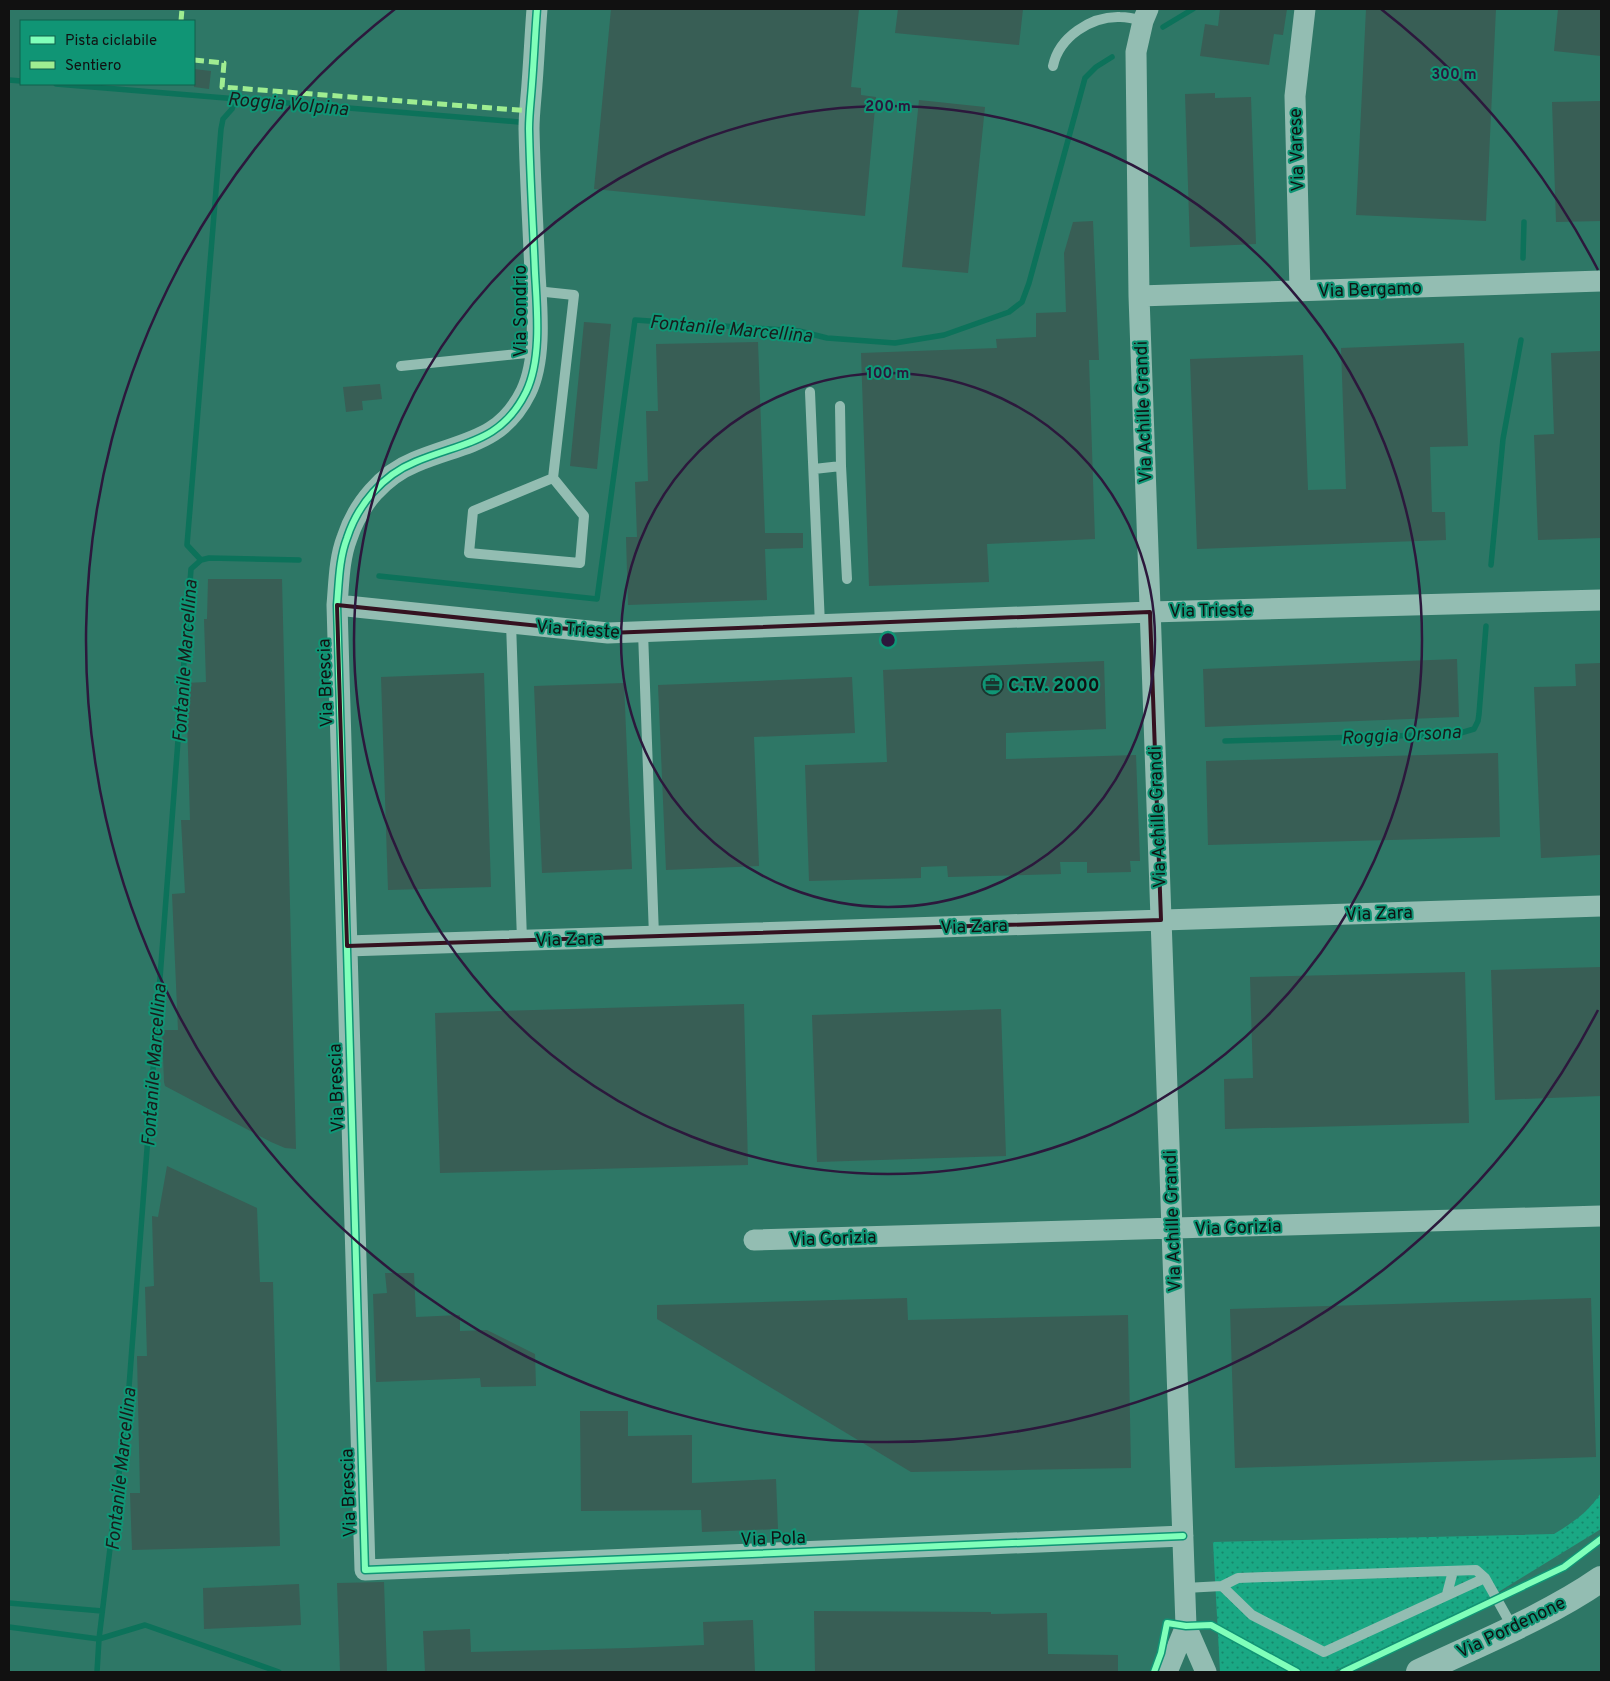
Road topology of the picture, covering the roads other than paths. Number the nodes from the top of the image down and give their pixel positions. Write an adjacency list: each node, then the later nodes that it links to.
1 (537, 9): 6 (street, Via Sondrio)
2 (1305, 9): 7 (street, Via Varese)
3 (1146, 15): 4 (lane); 8 (street, Via Achille Grandi)
4 (1053, 66)
5 (1601, 281): 7 (street, Via Bergamo)
6 (536, 291): 9 (street, Via Sondrio); 15 (lane)
7 (1300, 291): 8 (street, Via Bergamo)
8 (1139, 296): 19 (street, Via Achille Grandi)
9 (536, 352): 10 (lane); 18 (street, Via Sondrio)
10 (400, 366)
11 (810, 392): 14 (lane)
12 (840, 406): 13 (lane)
13 (841, 466): 14 (lane); 16 (lane)
14 (814, 469): 21 (lane)
15 (552, 478): 15 (lane)
16 (847, 579)
17 (1601, 600): 19 (street, Via Trieste)
18 (338, 605): 20 (street, Via Trieste); 27 (street, Via Brescia)
19 (1150, 612): 21 (street, Via Trieste); 24 (street, Via Achille Grandi)
20 (511, 623): 22 (street, Via Trieste); 26 (lane)
21 (820, 625): 22 (street, Via Trieste)
22 (643, 632): 25 (lane)
23 (1601, 906): 24 (street, Via Zara)
24 (1161, 920): 25 (street, Via Zara); 29 (street, Via Achille Grandi)
25 (654, 936): 26 (street, Via Zara)
26 (522, 940): 27 (street, Via Zara)
27 (347, 946): 32 (street, Via Brescia)
28 (1601, 1216): 29 (street, Via Gorizia)
29 (1172, 1228): 30 (street, Via Gorizia); 31 (street, Via Achille Grandi)
30 (754, 1240)
31 (1183, 1536): 32 (street, Via Pola); 37 (street, Via Achille Grandi)
32 (365, 1570)
33 (1453, 1570): 34 (lane); 36 (lane); 38 (lane)
34 (1485, 1578): 38 (lane); 40 (lane)
35 (1601, 1579): 40 (street, Via Pordenone)
36 (1222, 1586): 37 (lane); 38 (lane)
37 (1185, 1588): 39 (street, Via Achille Grandi)
38 (1448, 1594)
39 (1186, 1626): 41 (street); 42 (street)
40 (1513, 1628): 43 (street, Via Pordenone)
41 (1167, 1672)
42 (1206, 1672)
43 (1419, 1672)

